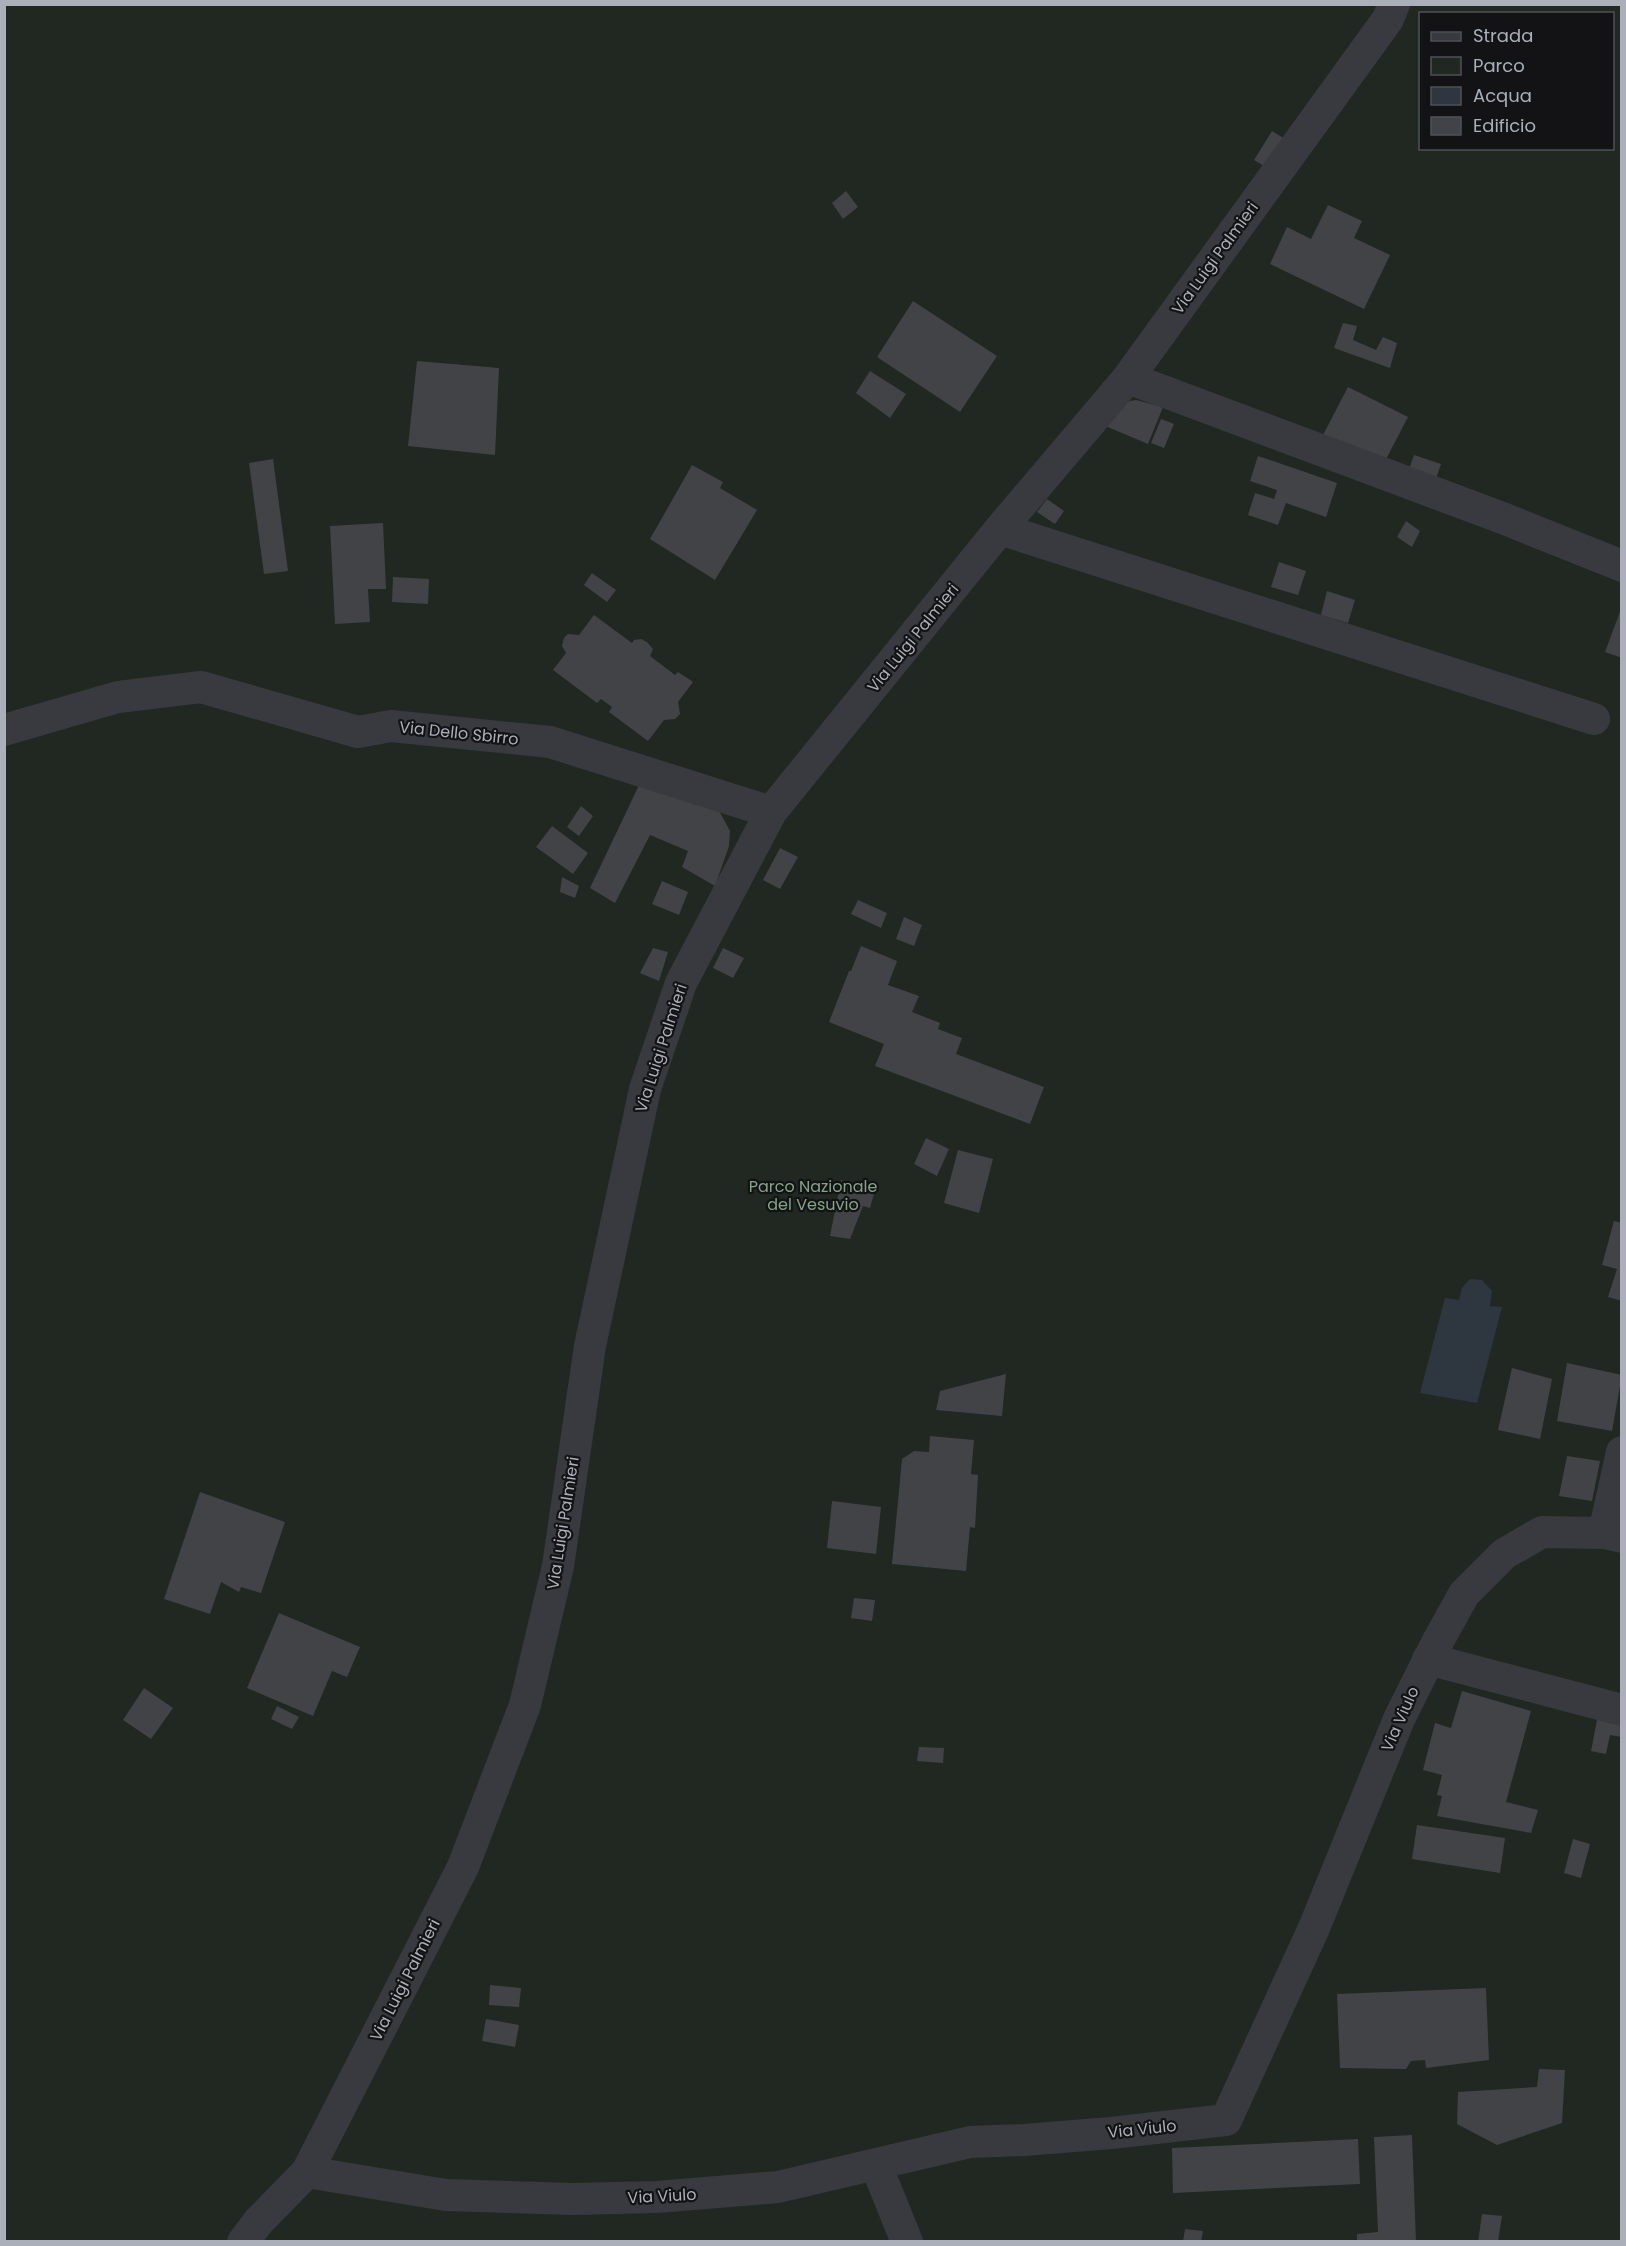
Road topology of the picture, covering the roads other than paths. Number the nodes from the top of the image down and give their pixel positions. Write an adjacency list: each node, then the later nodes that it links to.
1 (1394, 4): 2 (street, Via Luigi Palmieri)
2 (1128, 378): 3 (street, Via Luigi Palmieri); 4 (street)
3 (1000, 529): 5 (street); 7 (street, Via Luigi Palmieri)
4 (1622, 566)
5 (1594, 718)
6 (4, 730): 7 (street, Via Dello Sbirro)
7 (771, 812): 13 (street, Via Luigi Palmieri)
8 (1622, 1452): 9 (street)
9 (1613, 1535): 10 (street, Via Viulo)
10 (1428, 1659): 11 (street); 12 (street, Via Viulo)
11 (1622, 1710)
12 (876, 2165): 13 (street, Via Viulo); 15 (street)
13 (307, 2172): 14 (street, Via Luigi Palmieri)
14 (243, 2241)
15 (907, 2241)

